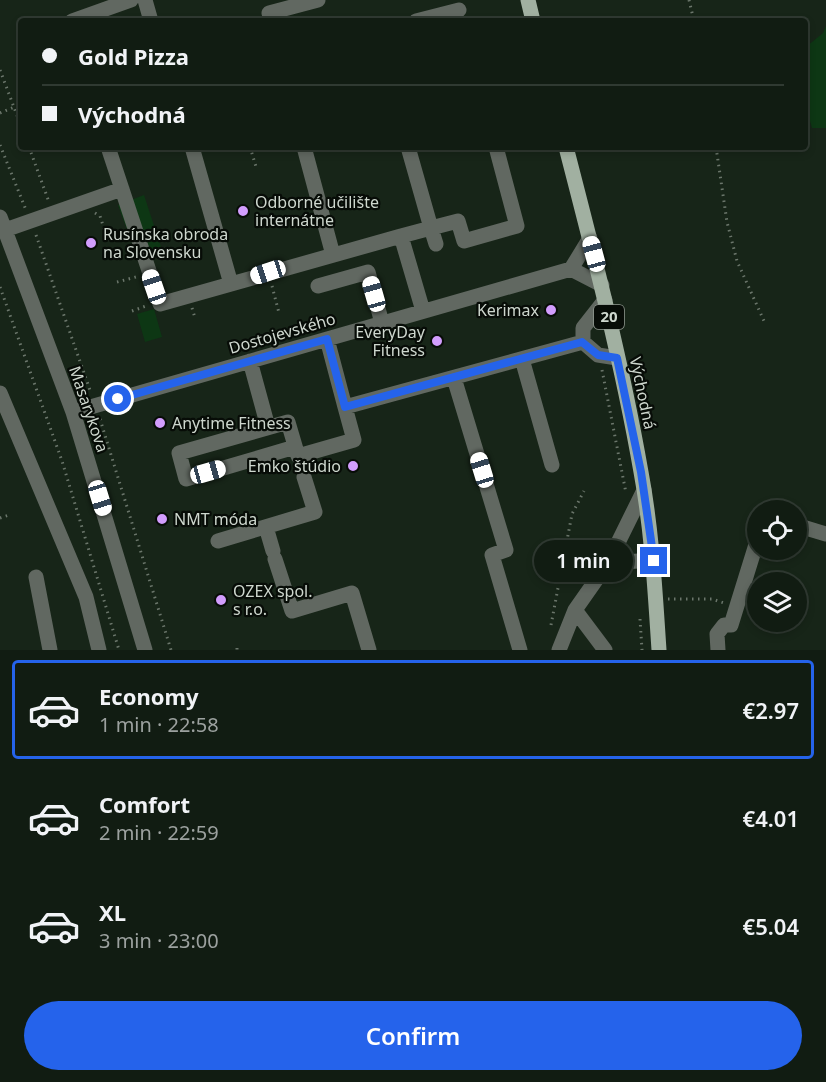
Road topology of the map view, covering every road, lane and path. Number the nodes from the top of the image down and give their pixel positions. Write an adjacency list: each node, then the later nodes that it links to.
1 (131, 0): 7 (street)
2 (145, 0): 8 (street)
3 (318, 0): 9 (street)
4 (528, 0): 11 (main road)
5 (689, 0): 12 (path)
6 (459, 10): 10 (street)
7 (80, 18)
8 (150, 18)
9 (270, 18)
10 (428, 18)
11 (532, 18)
12 (693, 18)
13 (0, 70): 15 (path)
14 (18, 106): 15 (path)
15 (14, 107): 16 (path); 17 (path)
16 (0, 112)
17 (18, 118)
18 (30, 150): 30 (path)
19 (109, 150): 28 (street)
20 (193, 150): 42 (street)
21 (251, 150): 27 (path)
22 (305, 150): 37 (street)
23 (409, 150): 31 (street)
24 (497, 150): 31 (street)
25 (567, 150): 35 (main road, Východná / 20)
26 (716, 150): 48 (path)
27 (257, 170)
28 (122, 189): 30 (street); 40 (street)
29 (96, 207): 33 (path)
30 (54, 213): 32 (street)
31 (431, 228): 34 (street); 36 (street)
32 (3, 232): 59 (street, Masarykova)
33 (124, 235)
34 (401, 236): 37 (street); 46 (street)
35 (590, 238): 38 (street); 45 (main road, Východná / 20)
36 (436, 243)
37 (333, 255): 39 (street)
38 (571, 269): 45 (street); 46 (street, Dostojevského)
39 (268, 272): 42 (street); 47 (path)
40 (150, 273): 41 (path); 42 (street)
41 (117, 282)
42 (231, 284)
43 (318, 286): 49 (street)
44 (0, 287): 83 (path)
45 (604, 293): 51 (street); 53 (main road, Východná / 20)
46 (423, 311): 49 (street, Dostojevského)
47 (279, 313)
48 (764, 321)
49 (382, 323): 50 (street, Dostojevského)
50 (327, 339): 55 (street, Dostojevského); 58 (street)
51 (582, 342): 52 (street); 54 (street)
52 (598, 355): 53 (street); 67 (path)
53 (617, 358): 63 (main road, Východná / 20)
54 (522, 359): 56 (street); 62 (street)
55 (250, 361): 59 (street, Dostojevského); 60 (street)
56 (454, 378): 58 (street); 86 (street)
57 (0, 393): 82 (street)
58 (345, 407): 61 (street)
59 (73, 412): 84 (street, Masarykova)
60 (268, 427): 61 (street); 61 (street)
61 (300, 462): 68 (street)
62 (552, 465)
63 (644, 490): 67 (street); 73 (main road, Východná / 20)
64 (584, 491): 80 (path)
65 (9, 515): 66 (path)
66 (0, 518)
67 (631, 521): 74 (street)
68 (266, 527): 71 (street); 85 (street)
69 (807, 528): 70 (street)
70 (826, 534)
71 (218, 541)
72 (751, 560): 92 (street)
73 (654, 561): 74 (street); 76 (main road, Východná / 20)
74 (608, 563): 78 (street)
75 (36, 577): 81 (street)
76 (656, 598): 77 (path); 91 (main road, Východná / 20)
77 (712, 599)
78 (575, 610): 87 (street); 88 (street); 89 (street)
79 (640, 615): 90 (path)
80 (549, 633)
81 (50, 650)
82 (99, 650)
83 (119, 650)
84 (145, 650)
85 (369, 650)
86 (520, 650)
87 (559, 650)
88 (572, 650)
89 (605, 650)
90 (642, 650)
91 (659, 650)
92 (718, 650)

